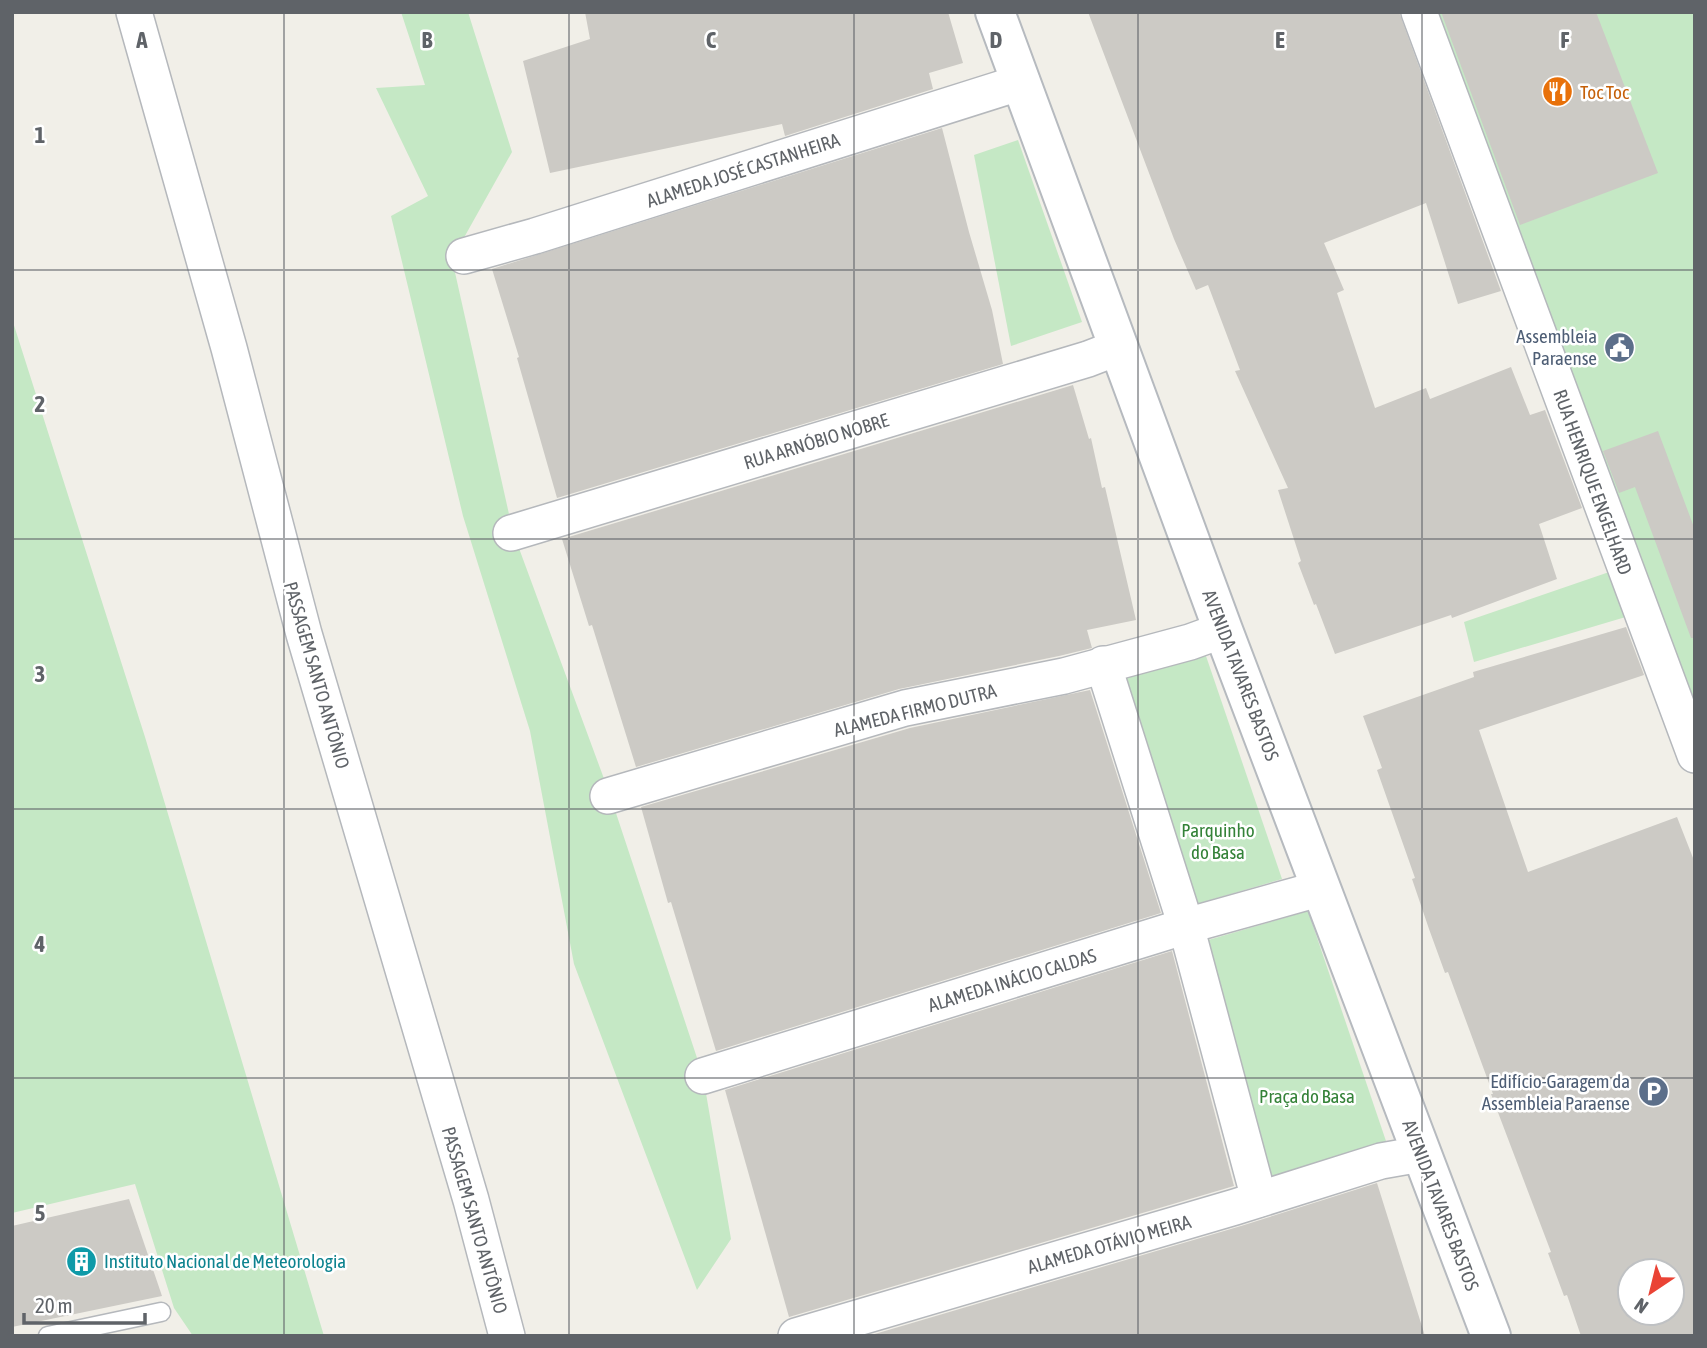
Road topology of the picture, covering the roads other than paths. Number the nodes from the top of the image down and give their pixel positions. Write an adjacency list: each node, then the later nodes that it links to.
1 (134, 12): 19 (street, PASSAGEM SANTO ANTÔNIO)
2 (995, 12): 4 (main road, AVENIDA TAVARES BASTOS)
3 (1419, 12): 10 (street, RUA HENRIQUE ENGELHARD)
4 (1022, 82): 5 (street, ALAMEDA JOSÉ CASTANHEIRA); 6 (main road, AVENIDA TAVARES BASTOS)
5 (464, 256)
6 (1119, 347): 7 (street, RUA ARNÓBIO NOBRE); 8 (main road, AVENIDA TAVARES BASTOS)
7 (511, 533)
8 (1223, 630): 9 (street, ALAMEDA FIRMO DUTRA); 12 (main road, AVENIDA TAVARES BASTOS)
9 (1103, 664): 11 (street, ALAMEDA FIRMO DUTRA); 13 (street)
10 (1695, 755)
11 (608, 796)
12 (1322, 888): 13 (street, ALAMEDA INÁCIO CALDAS); 15 (main road, AVENIDA TAVARES BASTOS)
13 (1186, 926): 14 (street, ALAMEDA INÁCIO CALDAS); 16 (street)
14 (703, 1076)
15 (1421, 1154): 16 (street, ALAMEDA OTÁVIO MEIRA); 21 (main road, AVENIDA TAVARES BASTOS)
16 (1259, 1199): 20 (street, ALAMEDA OTÁVIO MEIRA)
17 (161, 1312): 18 (lane)
18 (48, 1336)
19 (507, 1336)
20 (796, 1336)
21 (1491, 1336)

